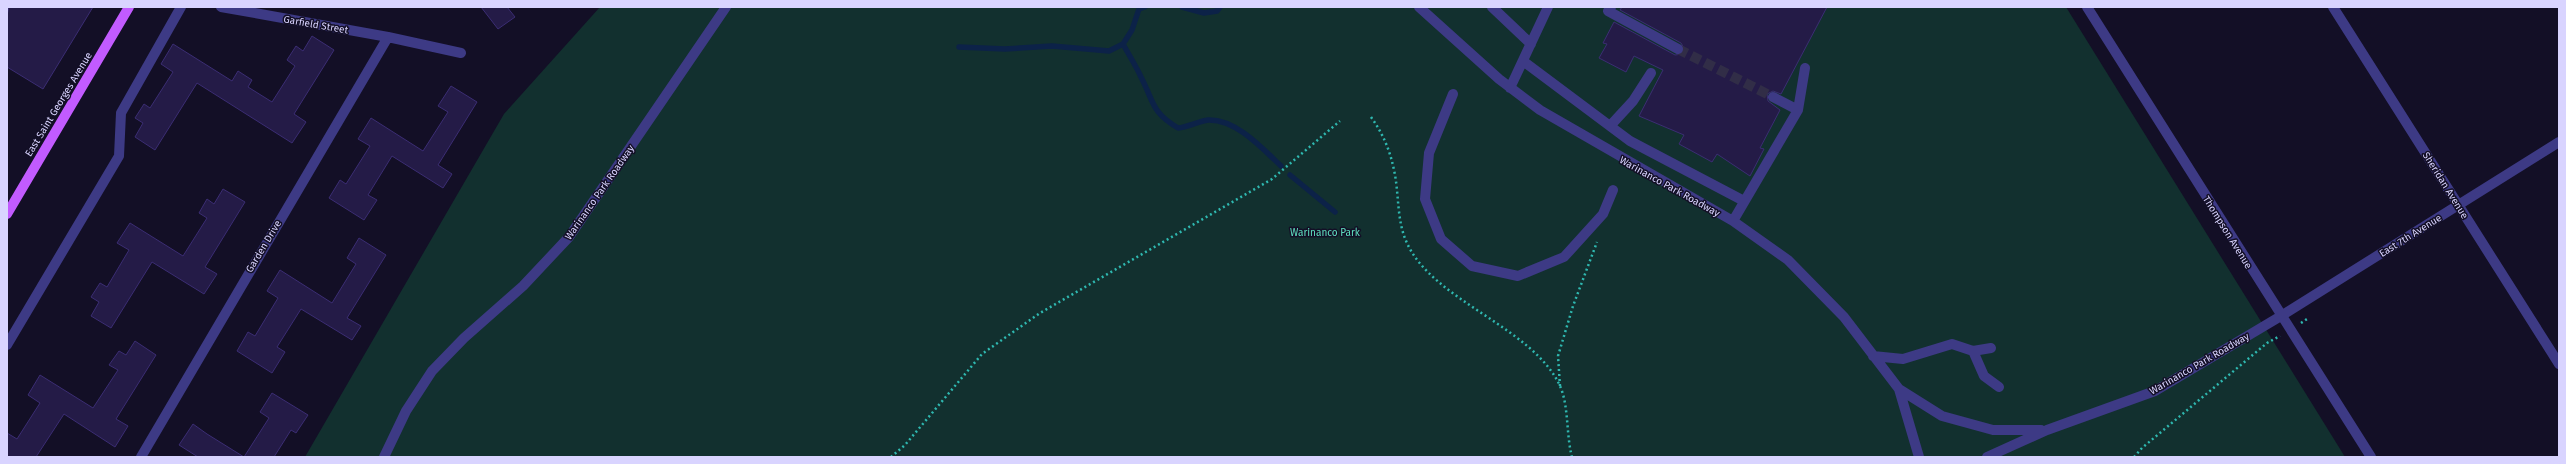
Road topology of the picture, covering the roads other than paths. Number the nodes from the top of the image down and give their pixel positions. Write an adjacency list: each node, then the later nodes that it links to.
1 (129, 7): 27 (main road, East Saint Georges Avenue)
2 (181, 7): 30 (street)
3 (221, 7): 11 (street, Garfield Street)
4 (726, 7): 39 (street, Warinanco Park Roadway)
5 (1419, 7): 18 (street, Warinanco Park Roadway)
6 (1492, 7): 12 (street)
7 (1548, 7): 12 (street)
8 (1610, 7): 13 (street)
9 (2086, 7): 29 (street, Thompson Avenue)
10 (2333, 7): 26 (street, Sheridan Avenue)
11 (388, 37): 14 (street, Garfield Street); 38 (street, Garden Drive)
12 (1531, 44): 15 (street)
13 (1678, 49)
14 (461, 53)
15 (1523, 61): 18 (street); 22 (street)
16 (1805, 68): 21 (street)
17 (1651, 73): 22 (street)
18 (1510, 88): 28 (street, Warinanco Park Roadway)
19 (1454, 94): 24 (street)
20 (1774, 97): 21 (street)
21 (1798, 110): 25 (street)
22 (1610, 126): 25 (street)
23 (2559, 142): 26 (street, East 7th Avenue)
24 (1613, 190)
25 (1744, 201): 28 (street)
26 (2459, 205): 29 (street, East 7th Avenue); 34 (street, Sheridan Avenue)
27 (7, 214)
28 (1733, 221): 33 (street, Warinanco Park Roadway)
29 (2281, 316): 37 (street, Warinanco Park Roadway); 42 (street, Thompson Avenue)
30 (7, 345)
31 (1991, 348): 32 (street)
32 (1973, 352): 33 (street); 35 (street)
33 (1873, 356): 36 (street, Warinanco Park Roadway)
34 (2559, 364)
35 (1999, 387)
36 (1899, 389): 37 (street, Warinanco Park Roadway); 40 (street, Warinanco Park Roadway)
37 (2047, 430): 41 (street, Warinanco Park Roadway)
38 (141, 457)
39 (384, 457)
40 (1919, 457)
41 (1987, 457)
42 (2370, 457)

